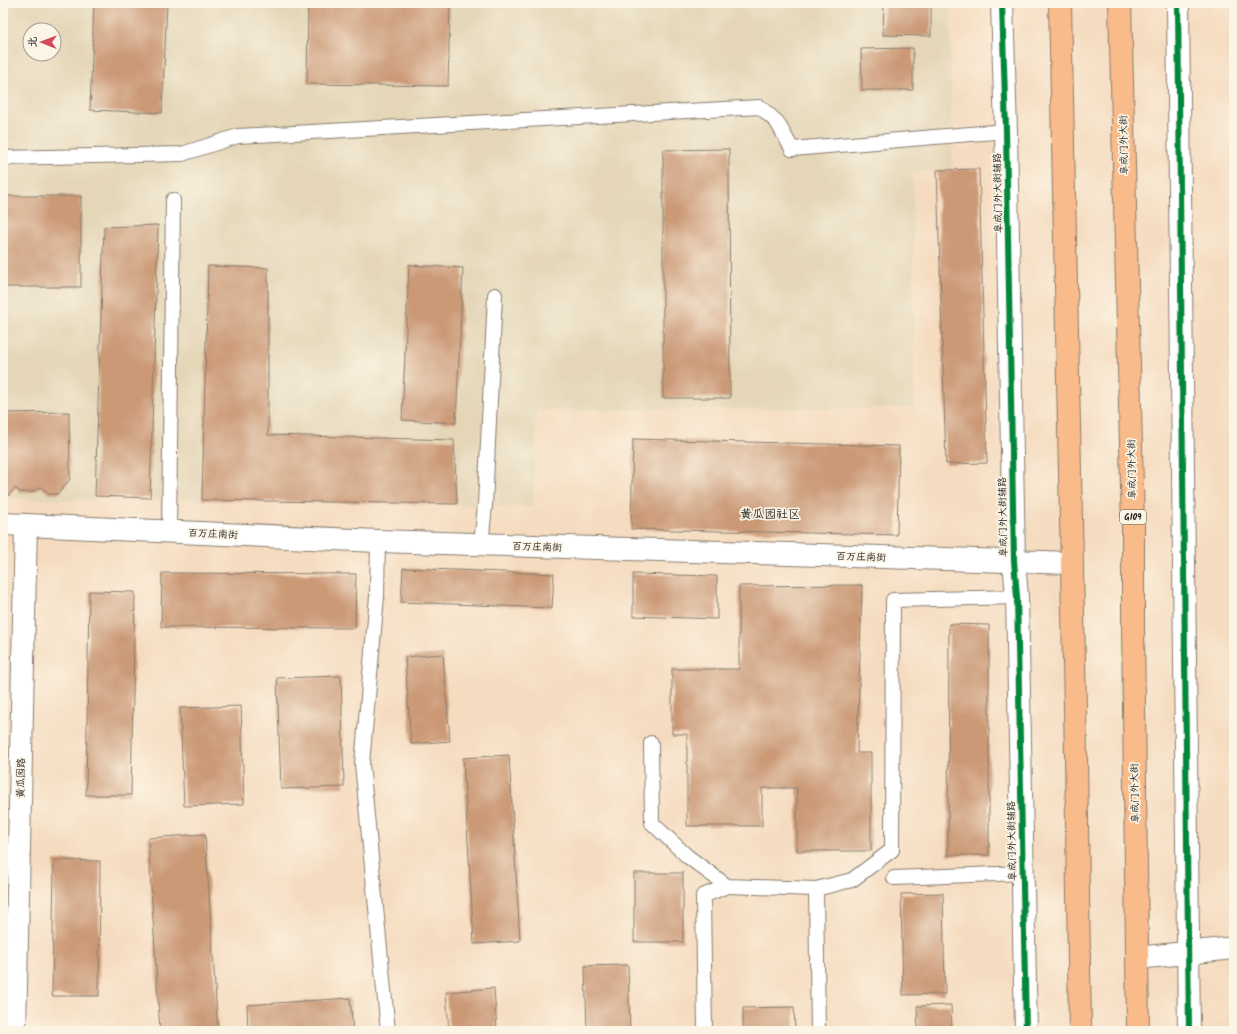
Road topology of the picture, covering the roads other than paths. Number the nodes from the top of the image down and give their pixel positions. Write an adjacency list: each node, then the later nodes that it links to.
1 (1002, 3): 5 (street, 阜成门外大街辅路)
2 (1060, 3): 15 (highway)
3 (1120, 3): 24 (highway, 阜成门外大街 / G109)
4 (1178, 3): 23 (street)
5 (1006, 131): 6 (lane); 14 (street, 阜成门外大街辅路)
6 (3, 158)
7 (173, 200): 11 (lane)
8 (495, 295): 13 (lane)
9 (3, 524): 10 (street, 百万庄南街)
10 (26, 525): 11 (street, 百万庄南街); 25 (street, 黄瓜园路)
11 (169, 532): 12 (street, 百万庄南街)
12 (378, 542): 13 (street, 百万庄南街); 26 (lane)
13 (481, 545): 14 (street, 百万庄南街)
14 (1014, 561): 15 (street, 百万庄南街); 16 (street, 阜成门外大街辅路)
15 (1071, 563): 30 (highway)
16 (1017, 597): 18 (street, 阜成门外大街辅路); 21 (lane)
17 (651, 743): 20 (lane)
18 (1023, 873): 19 (lane); 29 (street, 阜成门外大街辅路)
19 (894, 878)
20 (727, 886): 21 (lane); 27 (lane)
21 (816, 889): 28 (lane)
22 (1234, 948): 23 (street)
23 (1188, 953): 24 (street); 32 (street)
24 (1137, 958): 31 (highway, 阜成门外大街 / G109)
25 (15, 1031)
26 (388, 1031)
27 (705, 1031)
28 (818, 1031)
29 (1026, 1031)
30 (1080, 1031)
31 (1138, 1031)
32 (1189, 1031)

